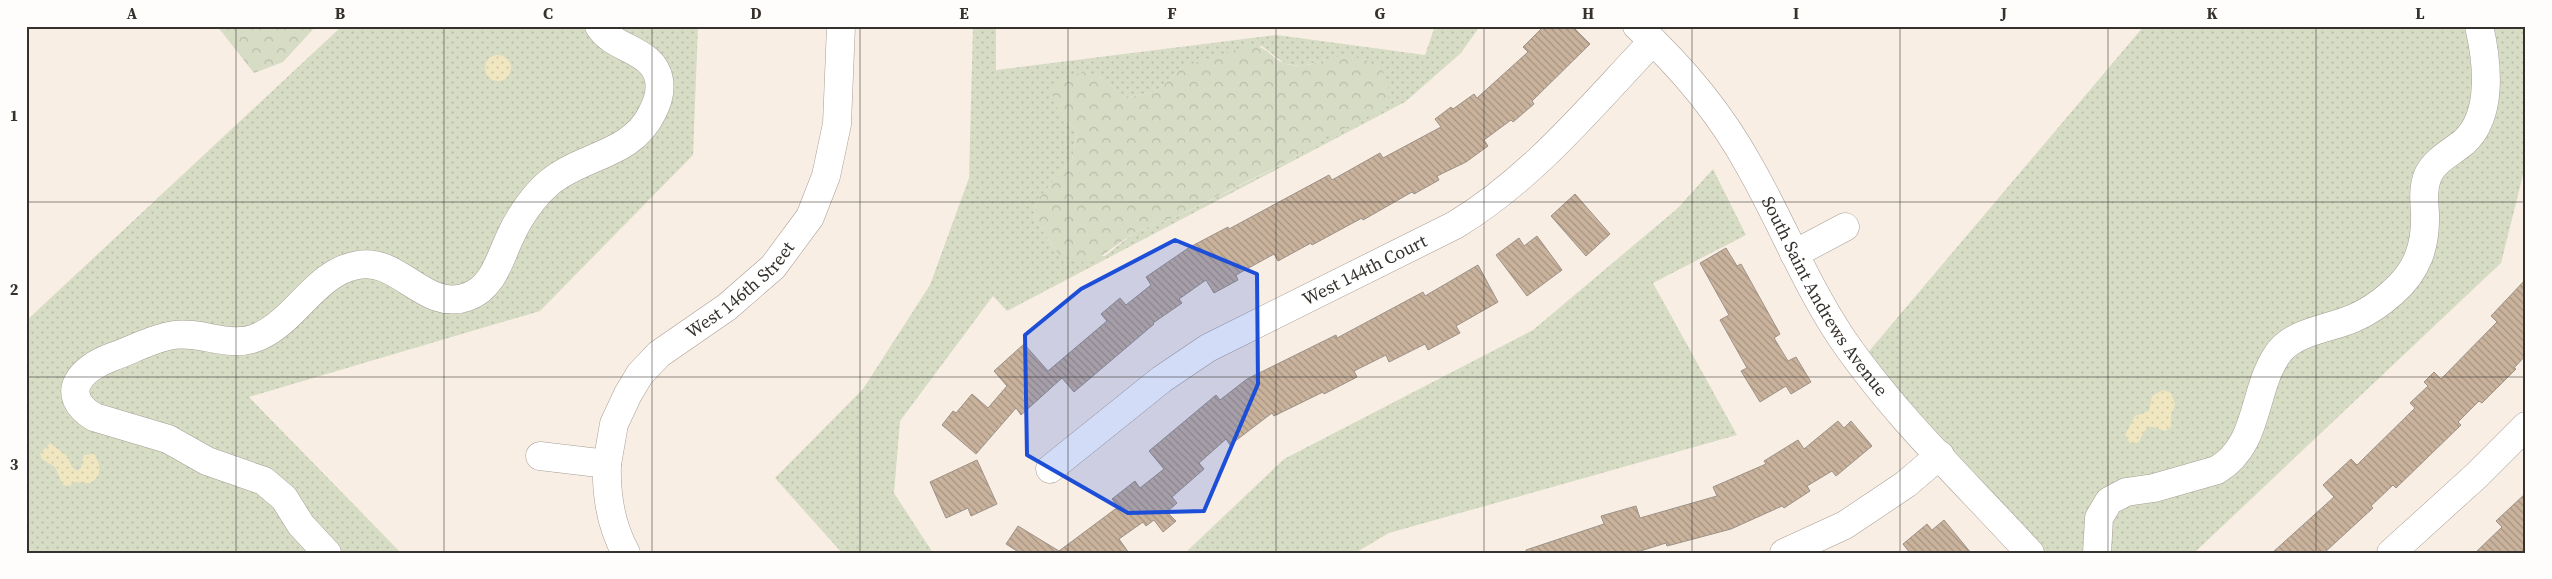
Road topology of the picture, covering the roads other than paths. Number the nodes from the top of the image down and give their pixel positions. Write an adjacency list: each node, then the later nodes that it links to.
1 (599, 26): 12 (street)
2 (841, 26): 10 (street, West 146th Street)
3 (2479, 26): 16 (street)
4 (1645, 34): 6 (street, South Saint Andrews Avenue); 11 (street, West 144th Court)
5 (1845, 227): 6 (street)
6 (1794, 254): 8 (street, South Saint Andrews Avenue)
7 (2526, 426): 17 (street)
8 (1940, 455): 14 (street); 15 (street, South Saint Andrews Avenue)
9 (540, 456): 10 (street)
10 (607, 464): 13 (street, West 146th Street)
11 (1050, 469)
12 (326, 553)
13 (626, 553)
14 (1784, 553)
15 (2030, 553)
16 (2097, 553)
17 (2392, 553)

